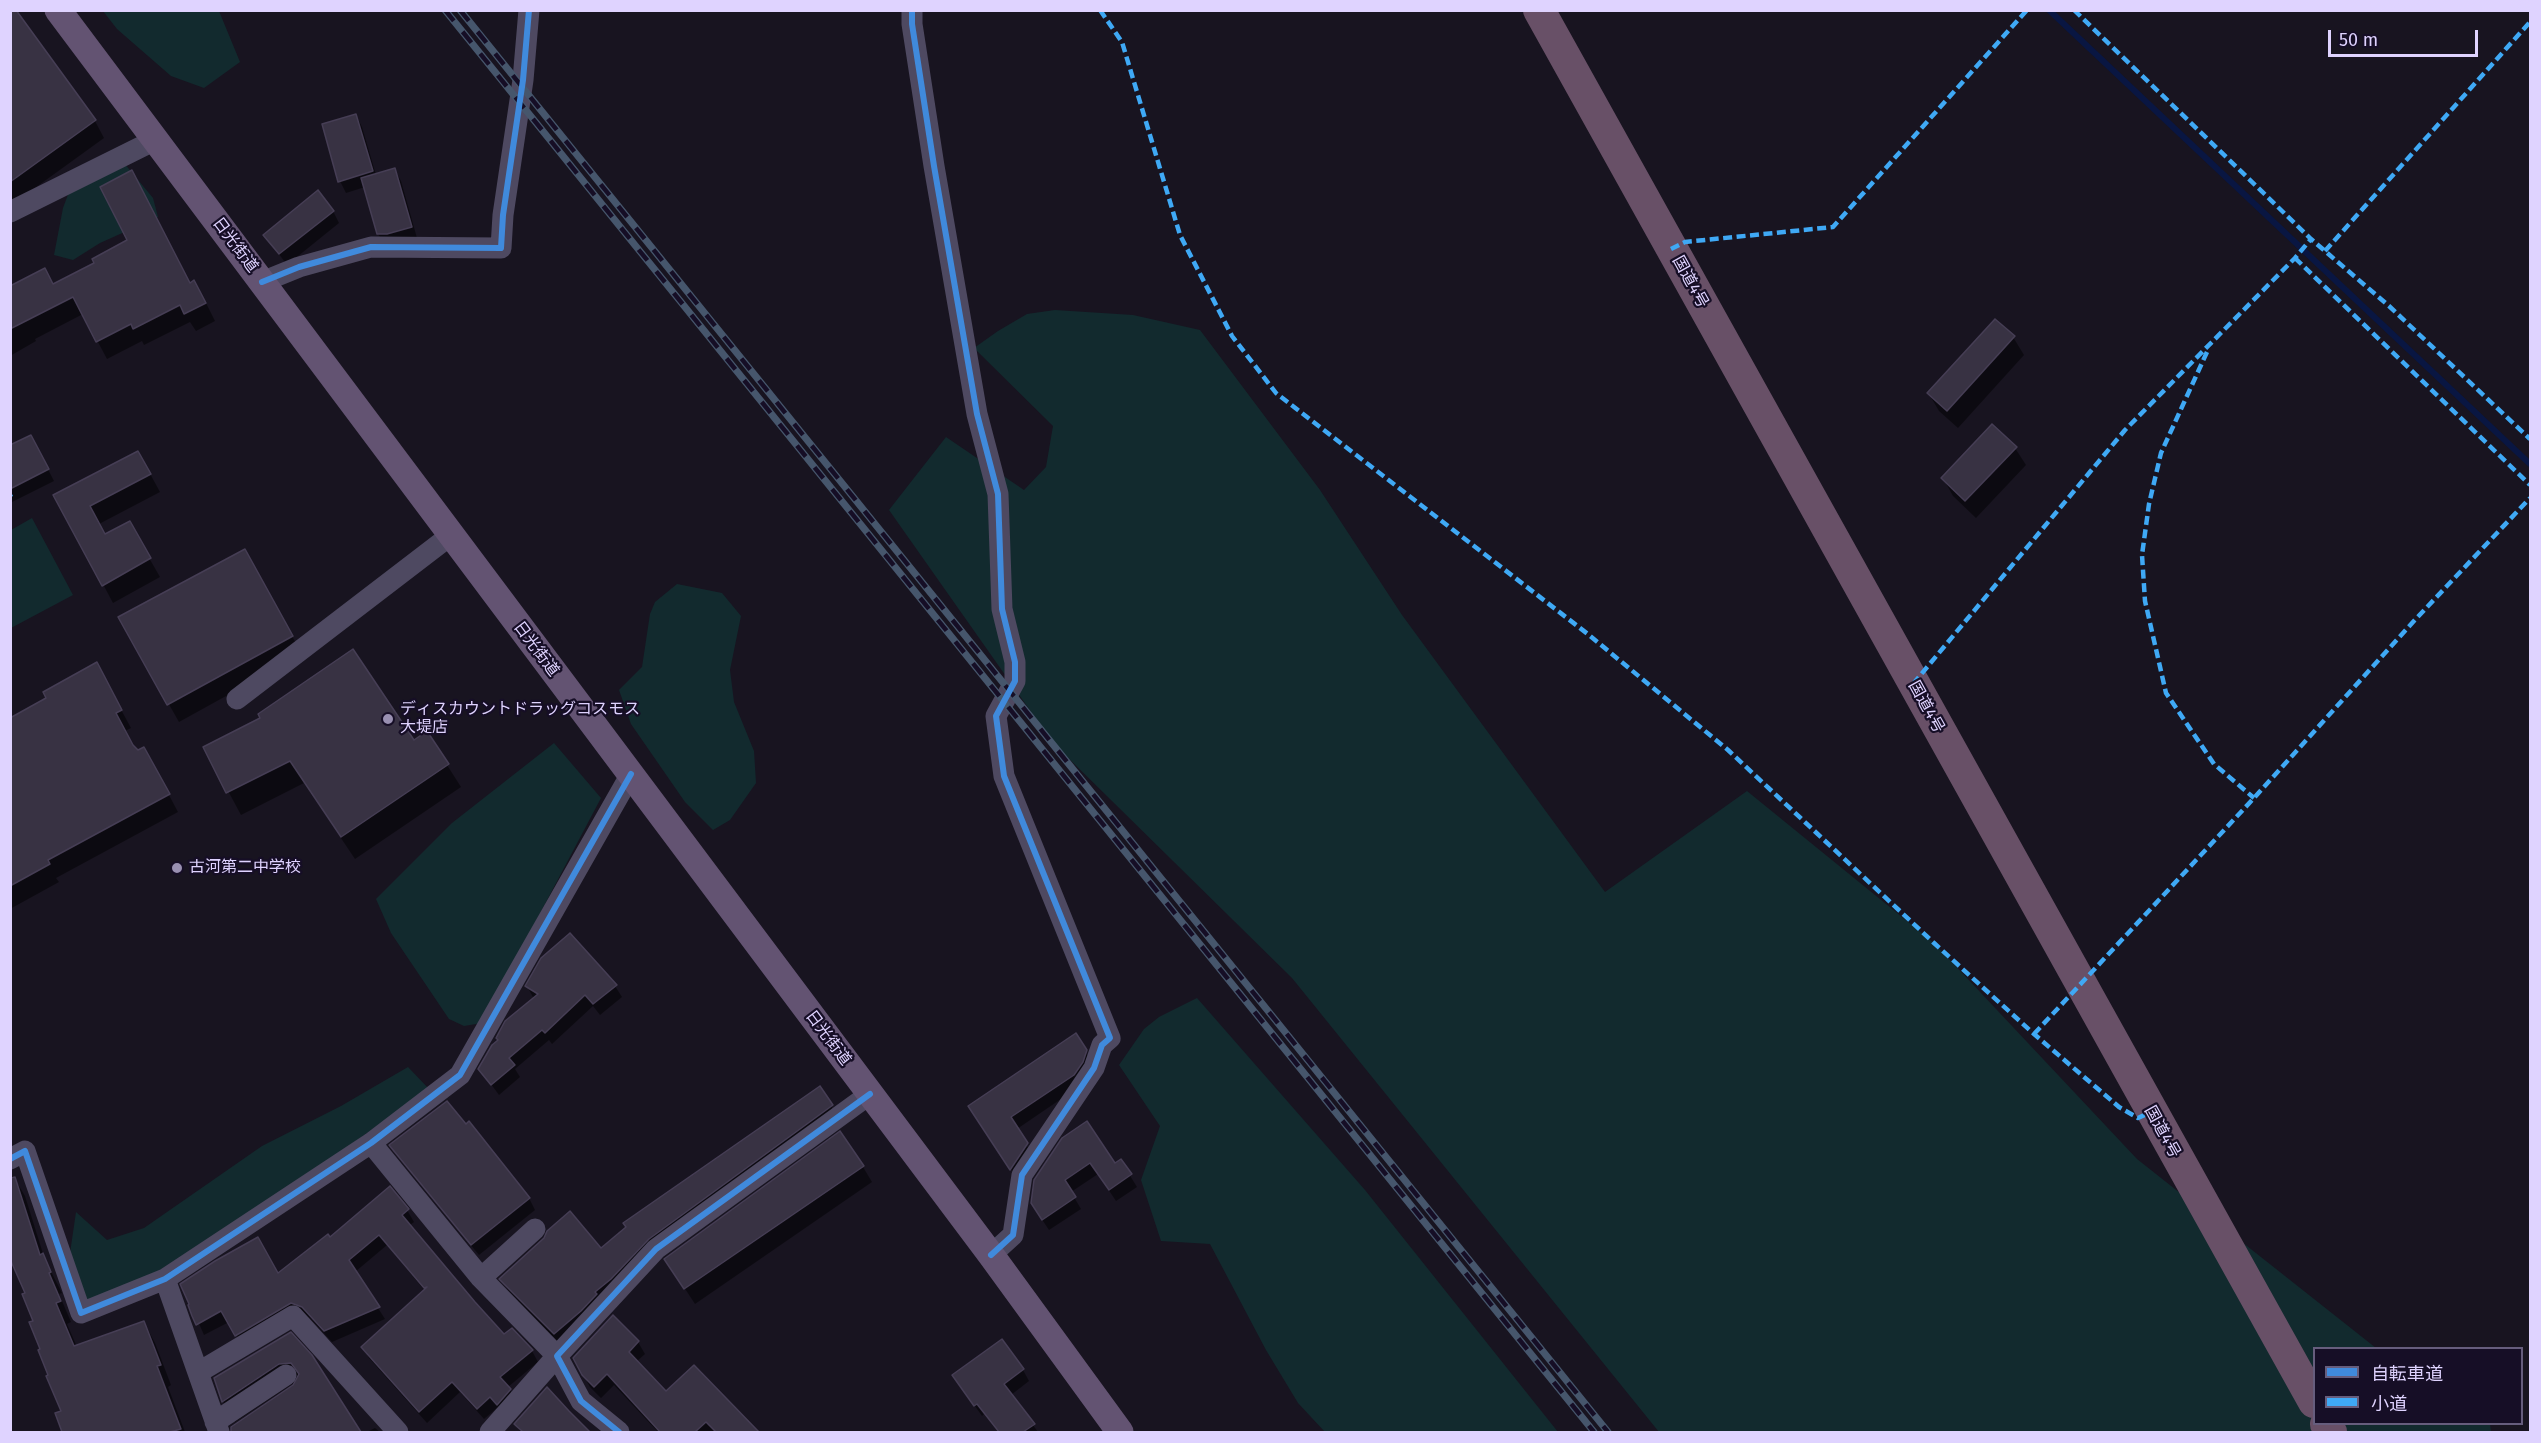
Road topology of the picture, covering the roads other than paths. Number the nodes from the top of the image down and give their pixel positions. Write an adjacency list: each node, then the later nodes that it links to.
1 (58, 10): 5 (main road, 日光街道)
2 (529, 10): 7 (street)
3 (912, 10): 15 (street)
4 (1539, 10): 21 (highway, 国道4号)
5 (155, 140): 6 (street); 7 (main road, 日光街道)
6 (10, 212)
7 (262, 282): 8 (main road, 日光街道)
8 (451, 534): 9 (street); 10 (main road, 日光街道)
9 (237, 699)
10 (631, 774): 11 (main road, 日光街道); 12 (street)
11 (870, 1094): 15 (main road, 日光街道); 18 (street)
12 (371, 1143): 16 (street); 17 (street)
13 (10, 1159): 17 (street)
14 (535, 1229): 16 (street)
15 (991, 1255): 26 (main road, 日光街道)
16 (481, 1278): 18 (street)
17 (165, 1279): 19 (street)
18 (556, 1356): 24 (street); 25 (street)
19 (199, 1372): 22 (street); 23 (street)
20 (286, 1375): 22 (street)
21 (2313, 1400)
22 (217, 1427)
23 (398, 1432)
24 (490, 1432)
25 (619, 1432)
26 (1120, 1432)

